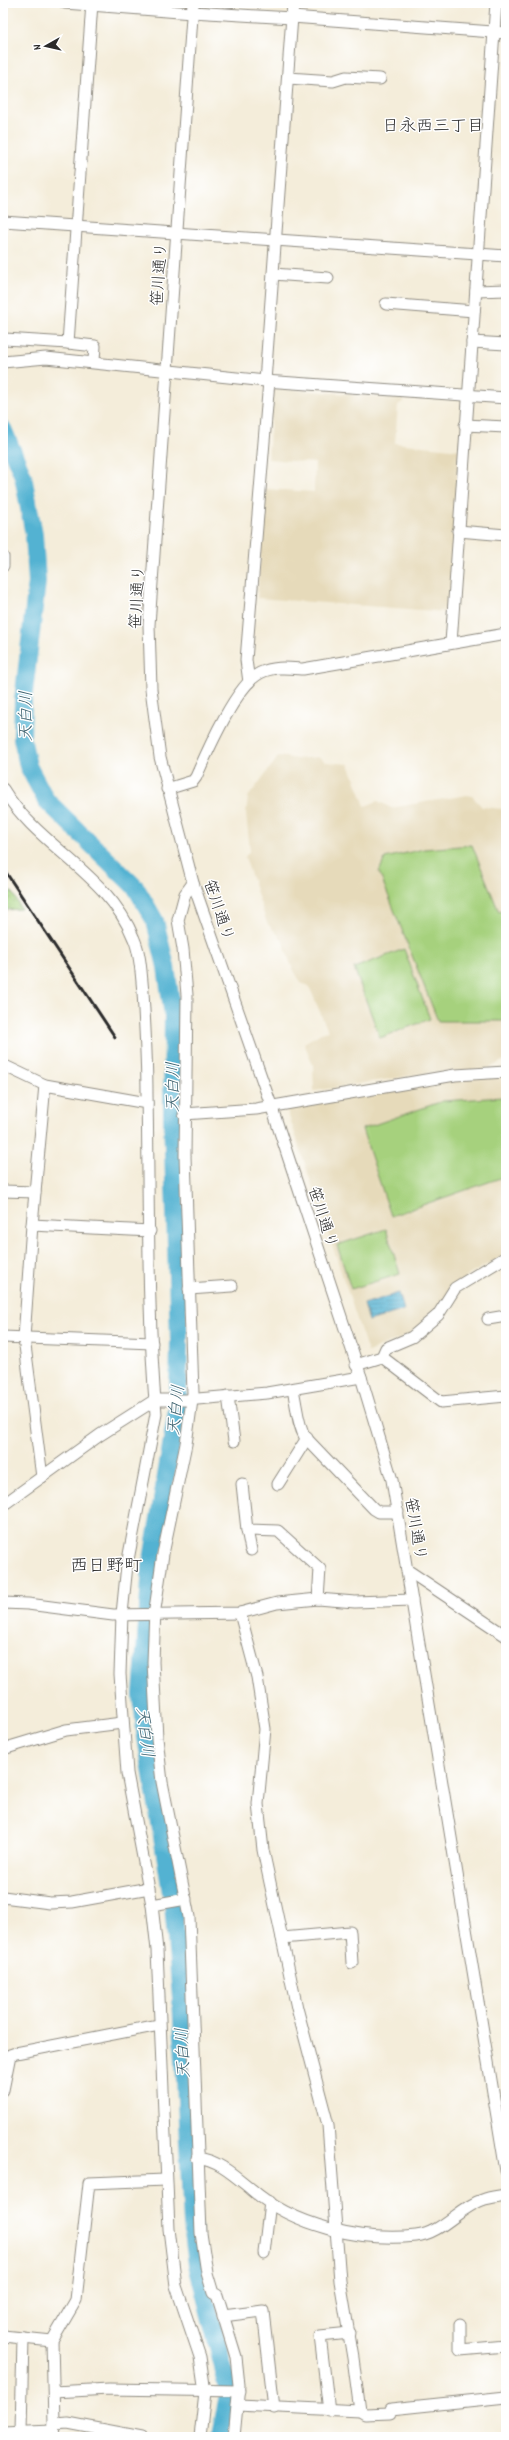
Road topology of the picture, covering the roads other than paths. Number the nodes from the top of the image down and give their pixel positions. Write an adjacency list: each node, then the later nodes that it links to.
1 (64, 3): 4 (street)
2 (293, 3): 6 (street)
3 (496, 3): 7 (street)
4 (91, 4): 5 (street); 12 (street)
5 (193, 9): 6 (street); 13 (street, 笹川通り)
6 (292, 18): 7 (street); 9 (street)
7 (494, 33): 8 (street); 15 (street)
8 (506, 34)
9 (288, 78): 10 (street); 14 (street)
10 (380, 79)
11 (3, 221): 12 (street)
12 (76, 226): 13 (street); 25 (street)
13 (177, 233): 14 (street); 29 (street, 笹川通り)
14 (275, 240): 15 (street); 17 (street)
15 (479, 254): 16 (street); 20 (street)
16 (506, 256)
17 (273, 274): 18 (street); 30 (street)
18 (328, 278)
19 (506, 290): 20 (street)
20 (476, 291): 22 (street)
21 (386, 304): 22 (street)
22 (474, 310): 24 (street)
23 (5, 339): 25 (street)
24 (472, 342): 26 (street); 31 (street)
25 (68, 343): 27 (street)
26 (506, 344)
27 (94, 361): 28 (street); 29 (street)
28 (3, 362)
29 (168, 370): 30 (street); 43 (street, 笹川通り)
30 (267, 381): 31 (street); 41 (street)
31 (467, 395): 32 (street); 33 (street)
32 (506, 398)
33 (465, 424): 34 (street); 35 (street)
34 (506, 427)
35 (458, 531): 36 (street); 40 (street)
36 (506, 535)
37 (3, 557): 38 (street)
38 (3, 566)
39 (506, 634): 40 (street)
40 (451, 643): 41 (street)
41 (249, 682): 43 (street)
42 (3, 789): 48 (street)
43 (167, 789): 44 (street, 笹川通り)
44 (194, 883): 49 (street, 笹川通り); 50 (street)
45 (3, 1064): 47 (street)
46 (506, 1072): 49 (street)
47 (45, 1085): 48 (street); 52 (street)
48 (147, 1103): 54 (street)
49 (271, 1105): 50 (street); 64 (street, 笹川通り)
50 (184, 1114): 57 (street)
51 (3, 1191): 52 (street)
52 (35, 1192): 53 (street)
53 (32, 1225): 54 (street); 61 (street)
54 (150, 1231): 62 (street)
55 (506, 1257): 63 (street)
56 (232, 1286): 57 (street)
57 (189, 1289): 70 (street)
58 (506, 1316): 59 (street)
59 (488, 1319)
60 (3, 1337): 61 (street)
61 (24, 1338): 62 (street); 73 (street)
62 (152, 1343): 69 (street)
63 (382, 1357): 64 (street); 68 (street)
64 (356, 1365): 65 (street, 笹川通り)
65 (361, 1377): 66 (street); 77 (street, 笹川通り)
66 (293, 1390): 67 (street); 71 (street)
67 (228, 1396): 70 (street); 72 (street)
68 (506, 1396)
69 (155, 1400): 70 (street); 73 (street); 84 (street)
70 (189, 1400): 86 (street)
71 (307, 1438): 75 (street); 77 (street)
72 (234, 1441)
73 (42, 1477): 76 (street)
74 (242, 1484): 78 (street)
75 (278, 1484)
76 (3, 1504)
77 (398, 1512): 80 (street, 笹川通り)
78 (248, 1530): 79 (street); 81 (street)
79 (251, 1550)
80 (407, 1570): 82 (street, 笹川通り); 87 (street)
81 (318, 1599): 82 (street); 85 (street)
82 (412, 1600): 98 (street, 笹川通り)
83 (3, 1603): 84 (street)
84 (124, 1613): 86 (street); 88 (street)
85 (240, 1613): 86 (street); 94 (street)
86 (155, 1614): 92 (street)
87 (505, 1634)
88 (122, 1722): 89 (street); 90 (street)
89 (3, 1749)
90 (149, 1888): 91 (street); 93 (street)
91 (3, 1897)
92 (185, 1899): 93 (street); 99 (street)
93 (154, 1904): 96 (street)
94 (282, 1938): 95 (street); 104 (street)
95 (352, 1963)
96 (159, 2025): 97 (street); 101 (street)
97 (3, 2090)
98 (504, 2145): 100 (street, 笹川通り)
99 (197, 2158): 103 (street); 106 (street)
100 (506, 2172)
101 (165, 2180): 111 (street); 115 (street)
102 (506, 2196): 104 (street)
103 (270, 2202): 104 (street); 105 (street)
104 (337, 2231): 108 (street)
105 (264, 2253)
106 (223, 2316): 113 (street); 118 (street)
107 (460, 2324): 112 (street)
108 (350, 2333): 119 (street); 120 (street)
109 (3, 2336): 110 (street)
110 (23, 2338): 111 (street); 122 (street)
111 (52, 2341): 114 (street)
112 (506, 2346)
113 (238, 2391): 115 (street); 117 (street)
114 (54, 2392): 115 (street); 121 (street)
115 (208, 2392): 125 (street)
116 (506, 2397): 120 (street)
117 (238, 2405): 118 (street); 126 (street)
118 (274, 2408): 119 (street)
119 (329, 2411): 120 (street)
120 (360, 2411)
121 (53, 2431): 122 (street); 124 (street)
122 (21, 2432): 123 (street)
123 (3, 2433)
124 (142, 2437)
125 (200, 2437)
126 (234, 2437)

